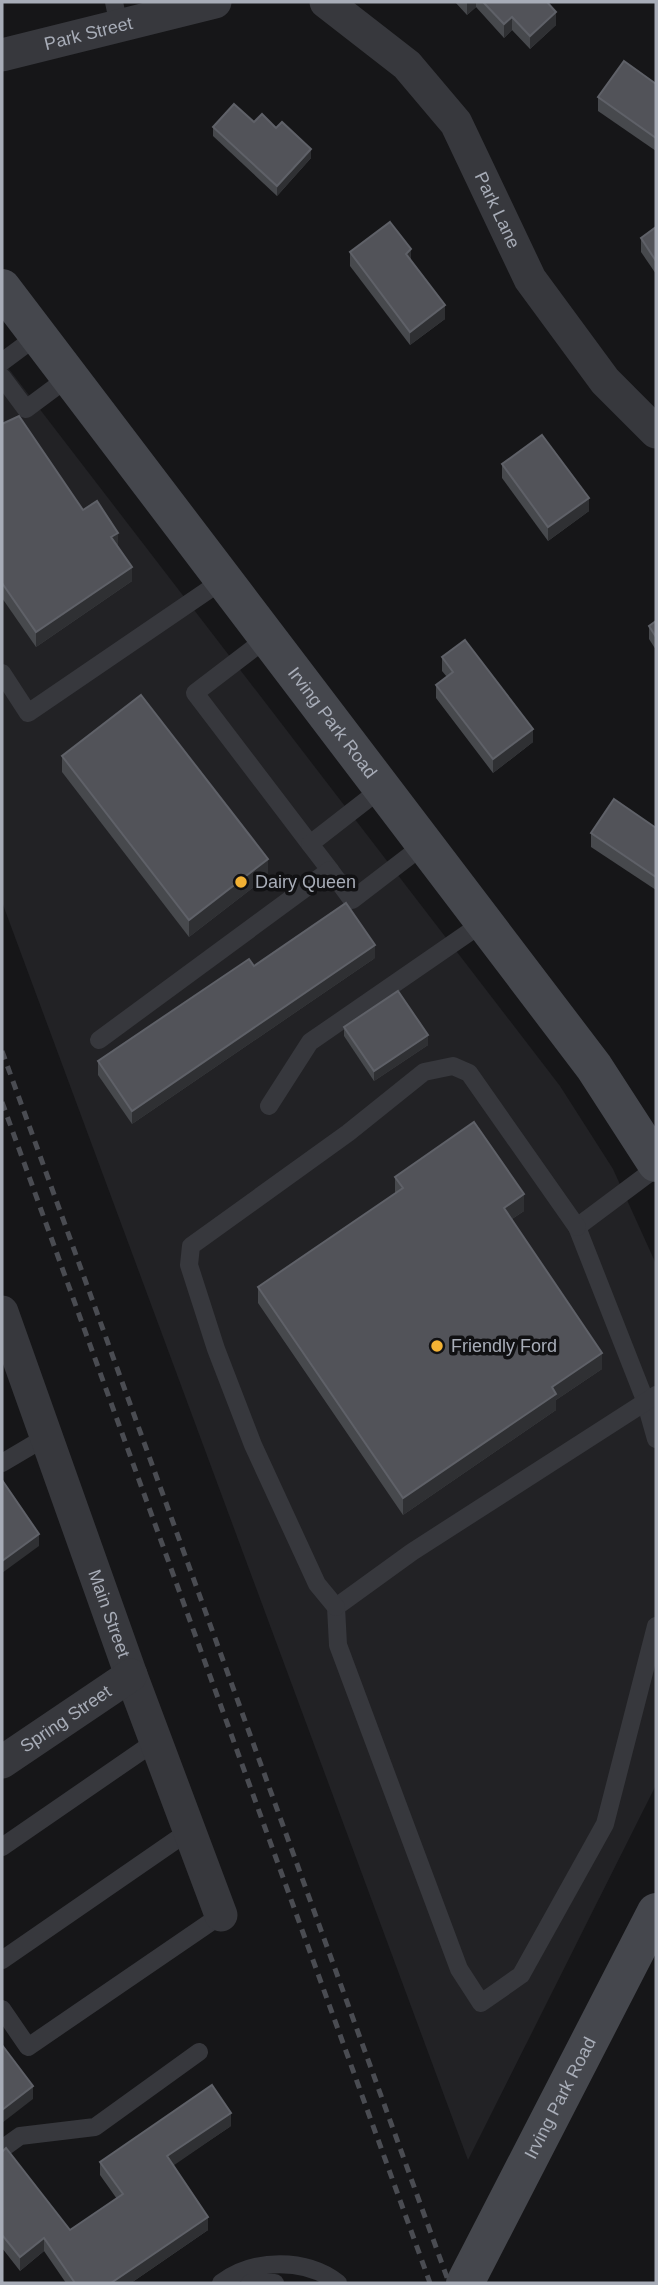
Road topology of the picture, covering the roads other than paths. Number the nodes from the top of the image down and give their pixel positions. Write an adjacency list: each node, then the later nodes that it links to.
1 (215, 2): 3 (street, Park Street)
2 (326, 2): 10 (street, Park Lane)
3 (117, 14): 4 (street, Park Street)
4 (2, 55)
5 (3, 294): 6 (main road, Irving Park Road)
6 (37, 336): 7 (lane); 9 (main road, Irving Park Road)
7 (2, 362)
8 (2, 377): 9 (lane)
9 (69, 377): 11 (main road, Irving Park Road)
10 (656, 432)
11 (223, 580): 12 (main road, Irving Park Road); 13 (lane)
12 (267, 638): 14 (main road, Irving Park Road); 15 (lane)
13 (2, 673)
14 (382, 788): 15 (lane); 16 (main road, Irving Park Road)
15 (310, 844): 17 (lane)
16 (425, 844): 17 (lane); 18 (main road, Irving Park Road)
17 (330, 870): 19 (lane)
18 (484, 922): 20 (lane); 21 (main road, Irving Park Road)
19 (99, 1040)
20 (269, 1106)
21 (656, 1166): 22 (lane)
22 (577, 1227): 24 (lane); 28 (lane)
23 (2, 1312): 25 (street, Main Street)
24 (651, 1398): 26 (lane); 28 (lane)
25 (46, 1437): 27 (lane); 30 (street, Main Street)
26 (656, 1439)
27 (2, 1463)
28 (336, 1606): 29 (lane)
29 (656, 1626)
30 (131, 1675): 31 (street, Main Street); 32 (street, Spring Street)
31 (156, 1741): 33 (street, Main Street); 34 (lane)
32 (2, 1762)
33 (188, 1831): 36 (street, Main Street); 37 (lane)
34 (2, 1847)
35 (656, 1912): 45 (main road, Irving Park Road)
36 (220, 1915): 38 (lane)
37 (2, 1959)
38 (2, 2009)
39 (200, 2052): 40 (lane)
40 (2, 2149)
41 (221, 2283): 44 (lane)
42 (250, 2283): 43 (lane)
43 (275, 2283)
44 (338, 2283)
45 (465, 2283)

